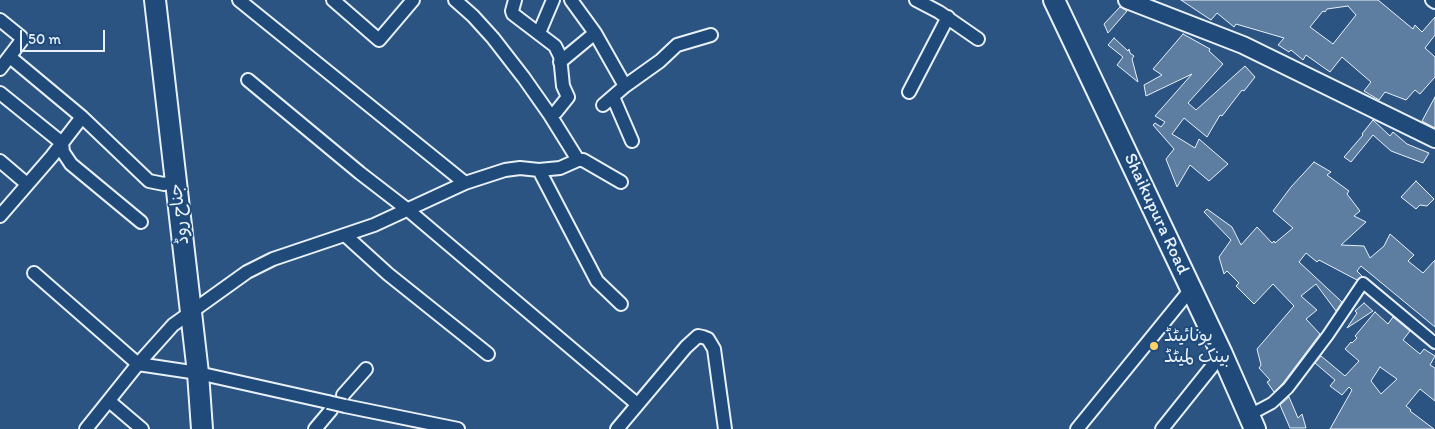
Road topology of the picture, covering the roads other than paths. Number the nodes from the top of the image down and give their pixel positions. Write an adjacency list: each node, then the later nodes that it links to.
1 (155, 0): 36 (main road, جناح روڈ)
2 (239, 0): 38 (street)
3 (333, 0): 4 (street)
4 (413, 0)
5 (515, 0): 17 (street)
6 (553, 0): 17 (street)
7 (571, 0): 18 (street)
8 (916, 0): 15 (street)
9 (1054, 0): 45 (main road, Shaikupura Road)
10 (1066, 0): 58 (main road, Shaikupura Road)
11 (1127, 0): 30 (street)
12 (1432, 0): 14 (street)
13 (460, 2): 28 (street)
14 (1435, 2)
15 (948, 17): 20 (street); 26 (street)
16 (0, 20): 21 (street)
17 (539, 33): 22 (street)
18 (595, 33): 22 (street); 25 (street)
19 (711, 36): 25 (street)
20 (978, 39)
21 (10, 57): 23 (street); 29 (street)
22 (560, 62): 28 (street)
23 (0, 69)
24 (248, 80): 40 (street)
25 (624, 86): 31 (street)
26 (909, 92)
27 (0, 93): 32 (street)
28 (550, 115): 33 (street)
29 (82, 117): 32 (street); 36 (street)
30 (1435, 139)
31 (632, 141)
32 (62, 143): 39 (street); 42 (street)
33 (578, 160): 35 (street); 37 (street)
34 (0, 161): 39 (street)
35 (539, 170): 38 (street); 46 (street)
36 (176, 181): 47 (main road, جناح روڈ)
37 (621, 182)
38 (466, 183): 40 (street)
39 (27, 184): 41 (street)
40 (408, 210): 43 (street); 56 (street)
41 (0, 216)
42 (141, 222)
43 (345, 235): 47 (street); 49 (street)
44 (34, 273): 51 (street)
45 (1191, 289): 50 (main road, Shaikupura Road); 66 (street)
46 (621, 304)
47 (191, 311): 51 (street); 53 (main road, جناح روڈ)
48 (1435, 343): 58 (street)
49 (488, 354)
50 (1222, 354): 58 (main road, Shaikupura Road); 67 (street)
51 (138, 364): 53 (street); 55 (street)
52 (366, 369): 54 (street)
53 (198, 374): 57 (street); 61 (main road, جناح روڈ)
54 (344, 400): 57 (street, bridge); 63 (street)
55 (108, 401): 59 (street); 60 (street)
56 (637, 404): 64 (street); 65 (street)
57 (330, 406): 62 (street)
58 (1256, 420): 68 (main road, Shaikupura Road)
59 (86, 429)
60 (142, 429)
61 (202, 429)
62 (315, 429)
63 (458, 429)
64 (617, 429)
65 (725, 429)
66 (1077, 429)
67 (1162, 429)
68 (1266, 429)

